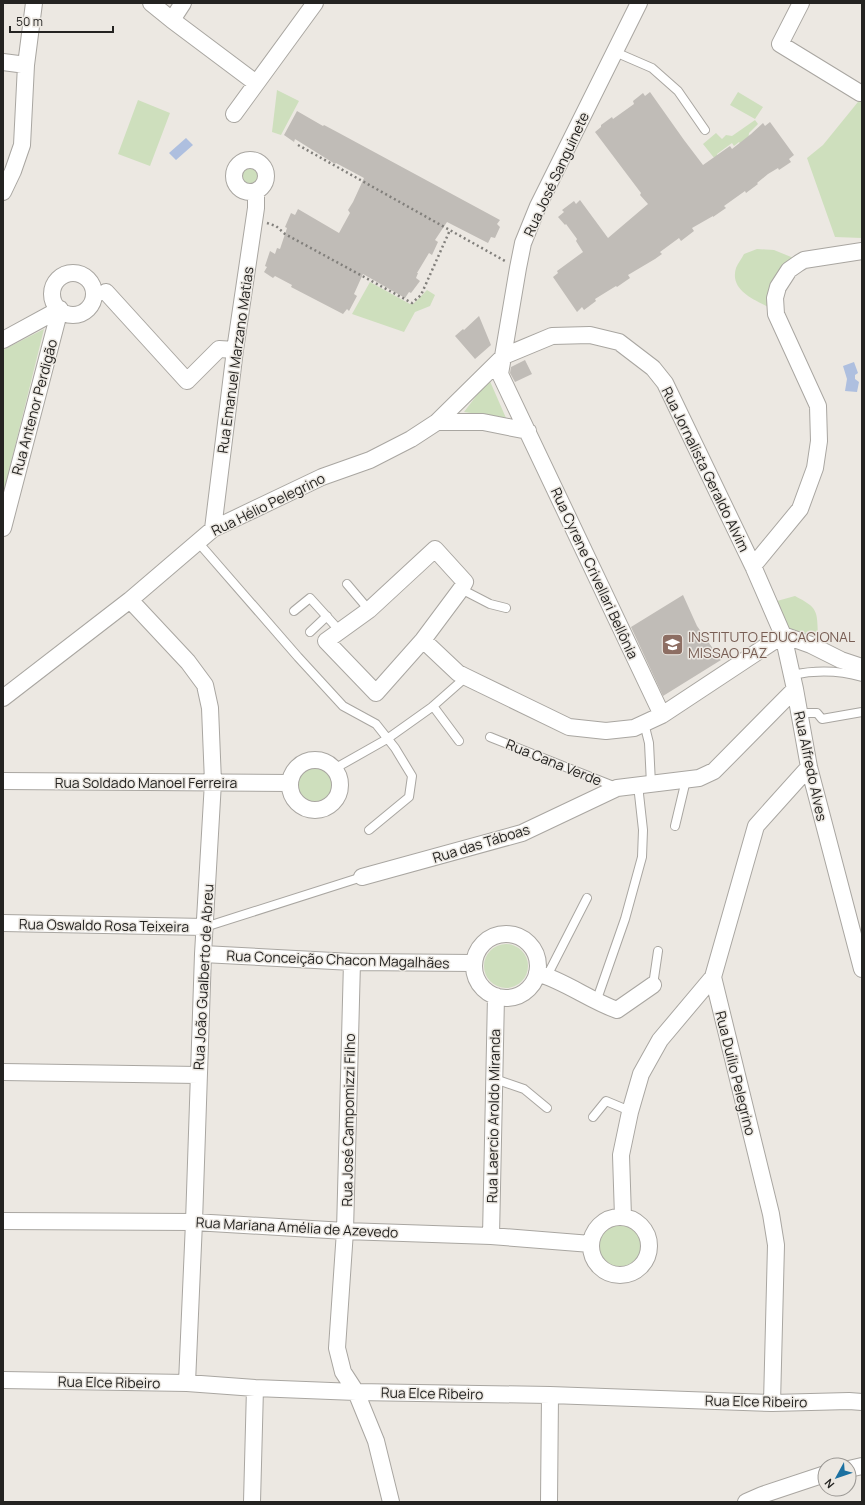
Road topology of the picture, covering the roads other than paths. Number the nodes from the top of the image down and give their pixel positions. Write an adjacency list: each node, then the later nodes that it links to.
1 (34, 3): 10 (street)
2 (151, 3): 7 (street)
3 (183, 3): 7 (street)
4 (315, 3): 11 (street)
5 (639, 3): 8 (street, Rua José Sanguinete)
6 (801, 3): 12 (street)
7 (172, 20): 11 (street)
8 (615, 52): 14 (lane); 21 (street, Rua José Sanguinete)
9 (3, 62): 10 (street)
10 (26, 65): 16 (street)
11 (256, 83): 13 (street)
12 (860, 93)
13 (234, 114)
14 (705, 130)
15 (256, 191): 20 (street, Rua Emanuel Marzano Matias)
16 (3, 192)
17 (862, 251): 27 (street)
18 (106, 292): 20 (street)
19 (3, 340): 24 (street, Rua Antenor Perdigão)
20 (235, 350): 25 (street, Rua Emanuel Marzano Matias)
21 (504, 356): 22 (street, Rua Hélio Pelegrino); 23 (street, Rua Cyrene Crivellari Bellônia); 27 (street, Rua Jornalista Geraldo Alvim)
22 (437, 422): 23 (street); 25 (street, Rua Hélio Pelegrino)
23 (528, 431): 47 (street, Rua Cyrene Crivellari Bellônia)
24 (3, 528)
25 (212, 529): 26 (street, Rua Hélio Pelegrino)
26 (197, 541): 30 (street, Rua Hélio Pelegrino); 50 (lane)
27 (753, 566): 37 (street, Rua Alfredo Alves)
28 (347, 584): 32 (lane)
29 (461, 589): 31 (lane); 32 (street); 38 (street)
30 (130, 600): 43 (street, Rua Hélio Pelegrino); 56 (street, Rua João Gualberto de Abreu)
31 (506, 608)
32 (369, 610): 35 (street)
33 (294, 611): 34 (lane)
34 (327, 616): 35 (lane); 36 (lane)
35 (339, 630): 38 (street)
36 (310, 632)
37 (783, 635): 39 (street); 42 (street, Rua Alfredo Alves); 47 (street)
38 (424, 640): 40 (street)
39 (862, 667)
40 (466, 677): 44 (lane); 48 (street)
41 (862, 677): 42 (lane)
42 (794, 682): 46 (street, Rua Alfredo Alves); 54 (street, Rua das Táboas)
43 (4, 696)
44 (433, 706): 50 (lane); 51 (lane)
45 (862, 712): 46 (lane)
46 (800, 713): 52 (street, Rua Alfredo Alves)
47 (662, 714): 48 (street)
48 (644, 723): 58 (lane)
49 (490, 737): 59 (lane, Rua Cana Verde)
50 (387, 739): 53 (lane); 61 (lane)
51 (460, 740)
52 (809, 767): 70 (street, Rua Alfredo Alves); 72 (street)
53 (334, 769): 57 (street); 57 (street)
54 (686, 780): 58 (street, Rua das Táboas); 60 (lane)
55 (3, 781): 56 (street, Rua Soldado Manoel Ferreira)
56 (213, 782): 57 (street, Rua Soldado Manoel Ferreira); 65 (street, Rua João Gualberto de Abreu)
57 (290, 783)
58 (644, 785): 59 (street, Rua das Táboas); 75 (lane)
59 (617, 788): 62 (street, Rua das Táboas)
60 (675, 826)
61 (369, 830)
62 (362, 877): 65 (lane, Rua das Táboas)
63 (587, 898): 71 (lane)
64 (3, 923): 65 (street, Rua Oswaldo Rosa Teixeira)
65 (205, 927): 67 (street, Rua João Gualberto de Abreu)
66 (658, 951): 73 (lane)
67 (203, 954): 68 (street, Rua Conceição Chacon Magalhães); 77 (street, Rua João Gualberto de Abreu)
68 (352, 962): 69 (street, Rua Conceição Chacon Magalhães); 85 (street, Rua José Campomizzi Filho)
69 (474, 964): 71 (street); 74 (street)
70 (862, 969)
71 (542, 974): 74 (street); 75 (street)
72 (712, 977): 80 (street); 94 (street, Rua Duílio Pelegrino)
73 (653, 985): 75 (street)
74 (496, 996): 78 (street, Rua Laercio Aroldo Miranda)
75 (596, 1002)
76 (3, 1072): 77 (street)
77 (198, 1075): 84 (street, Rua João Gualberto de Abreu)
78 (495, 1079): 79 (lane); 86 (street, Rua Laercio Aroldo Miranda)
79 (547, 1108)
80 (630, 1111): 81 (lane); 82 (street)
81 (593, 1116)
82 (623, 1217): 87 (street); 87 (street)
83 (3, 1221): 84 (street, Rua Mariana Amélia de Azevedo)
84 (194, 1222): 85 (street, Rua Mariana Amélia de Azevedo); 89 (street, Rua João Gualberto de Abreu)
85 (345, 1230): 86 (street, Rua Mariana Amélia de Azevedo); 91 (street, Rua José Campomizzi Filho)
86 (490, 1236): 87 (street, Rua Mariana Amélia de Azevedo)
87 (591, 1244)
88 (3, 1380): 89 (street, Rua Elce Ribeiro)
89 (187, 1383): 90 (street, Rua Elce Ribeiro)
90 (255, 1388): 91 (street, Rua Elce Ribeiro); 96 (street)
91 (356, 1392): 92 (street, Rua Elce Ribeiro); 97 (street, Rua José Campomizzi Filho)
92 (550, 1395): 94 (street, Rua Elce Ribeiro); 98 (street)
93 (862, 1402): 94 (street, Rua Elce Ribeiro)
94 (772, 1403)
95 (817, 1477): 99 (street)
96 (252, 1502)
97 (391, 1502)
98 (549, 1502)
99 (746, 1502)

